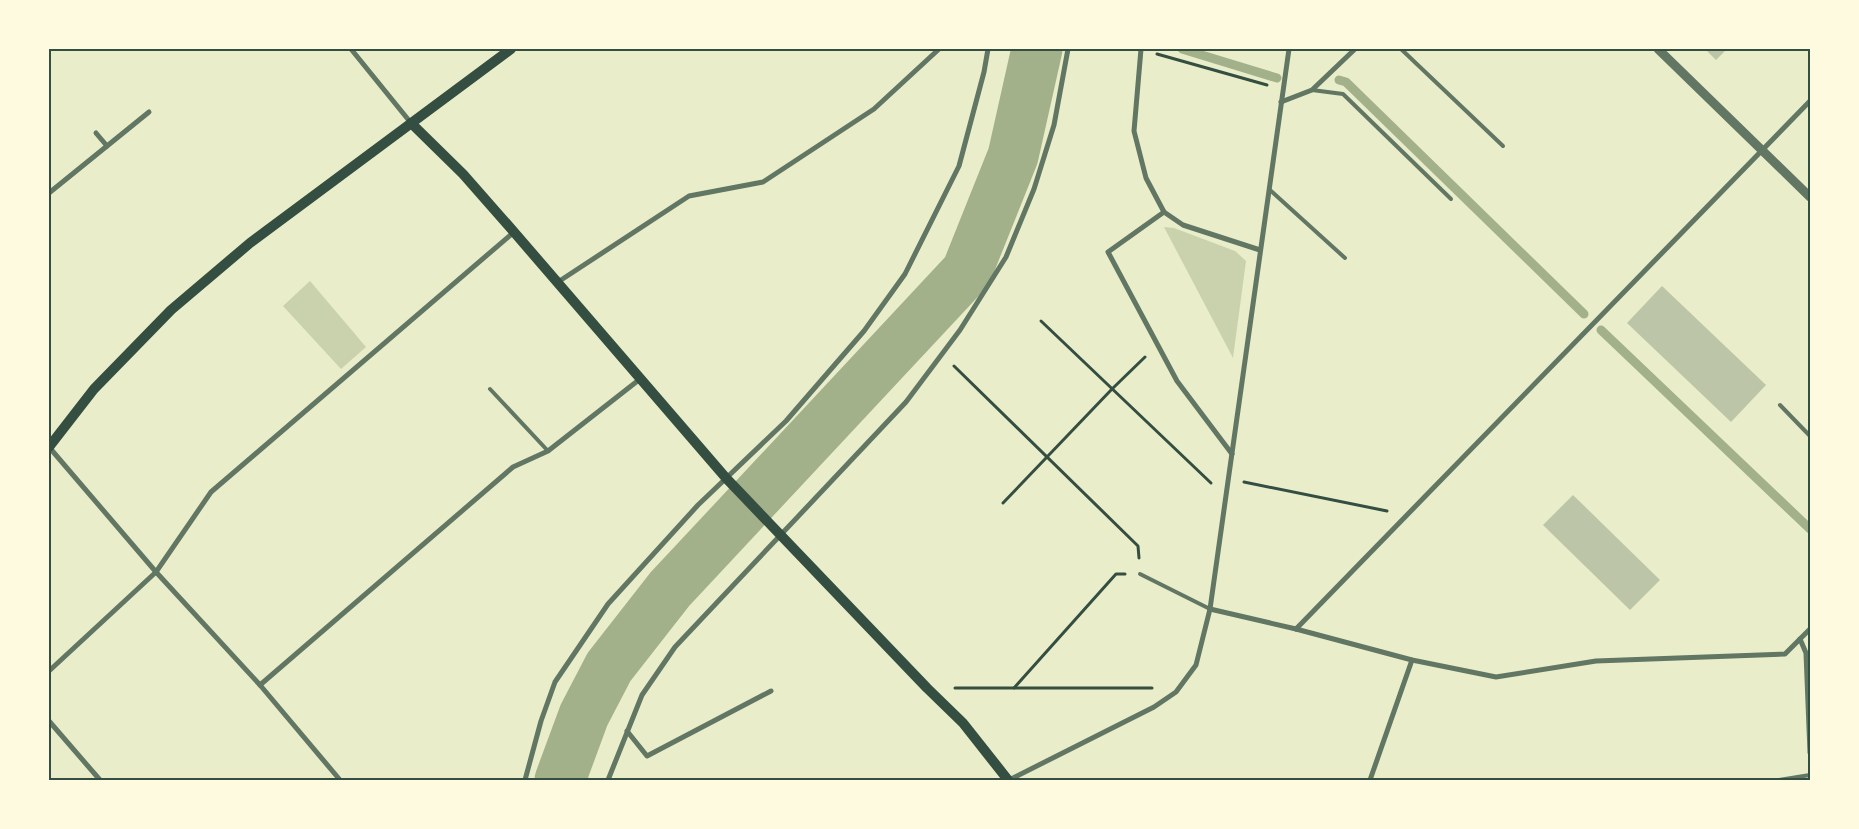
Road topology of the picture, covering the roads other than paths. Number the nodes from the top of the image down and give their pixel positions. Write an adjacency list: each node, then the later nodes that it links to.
1 (351, 49): 15 (street)
2 (511, 49): 15 (main road)
3 (939, 49): 28 (street)
4 (988, 49): 36 (street)
5 (1068, 49): 37 (street)
6 (1141, 49): 24 (street)
7 (1289, 49): 13 (street)
8 (1355, 49): 11 (street)
9 (1401, 49): 18 (lane)
10 (1658, 49): 19 (street)
11 (1312, 90): 13 (street); 23 (lane)
12 (1810, 101): 19 (street)
13 (1281, 102): 20 (street)
14 (149, 112): 17 (street)
15 (411, 123): 25 (main road); 33 (main road)
16 (96, 133): 17 (street)
17 (107, 146): 21 (street)
18 (1503, 146)
19 (1762, 150): 22 (street); 41 (street)
20 (1270, 190): 26 (street); 27 (lane)
21 (49, 193)
22 (1810, 197)
23 (1451, 199)
24 (1164, 212): 26 (street); 35 (street)
25 (514, 232): 28 (main road); 38 (street)
26 (1260, 250): 35 (street)
27 (1345, 258)
28 (558, 282): 29 (main road)
29 (641, 379): 34 (street); 36 (main road)
30 (490, 389): 34 (lane)
31 (1780, 405): 32 (lane)
32 (1810, 436)
33 (49, 447): 38 (street)
34 (548, 451): 46 (street)
35 (1232, 454): 40 (street)
36 (729, 481): 37 (main road); 54 (street)
37 (780, 535): 49 (street); 56 (main road)
38 (156, 572): 45 (street); 46 (street)
39 (1140, 574): 40 (lane)
40 (1210, 609): 41 (street); 56 (street)
41 (1296, 629): 44 (street)
42 (1810, 629): 43 (street)
43 (1800, 639): 44 (street); 50 (street)
44 (1412, 660): 57 (street)
45 (49, 671)
46 (260, 685): 53 (street)
47 (771, 691): 49 (street)
48 (49, 721): 52 (street)
49 (627, 731): 55 (street)
50 (1810, 752)
51 (1810, 775): 58 (lane)
52 (100, 780)
53 (340, 780)
54 (525, 780)
55 (608, 780)
56 (1008, 780)
57 (1370, 780)
58 (1779, 780)

